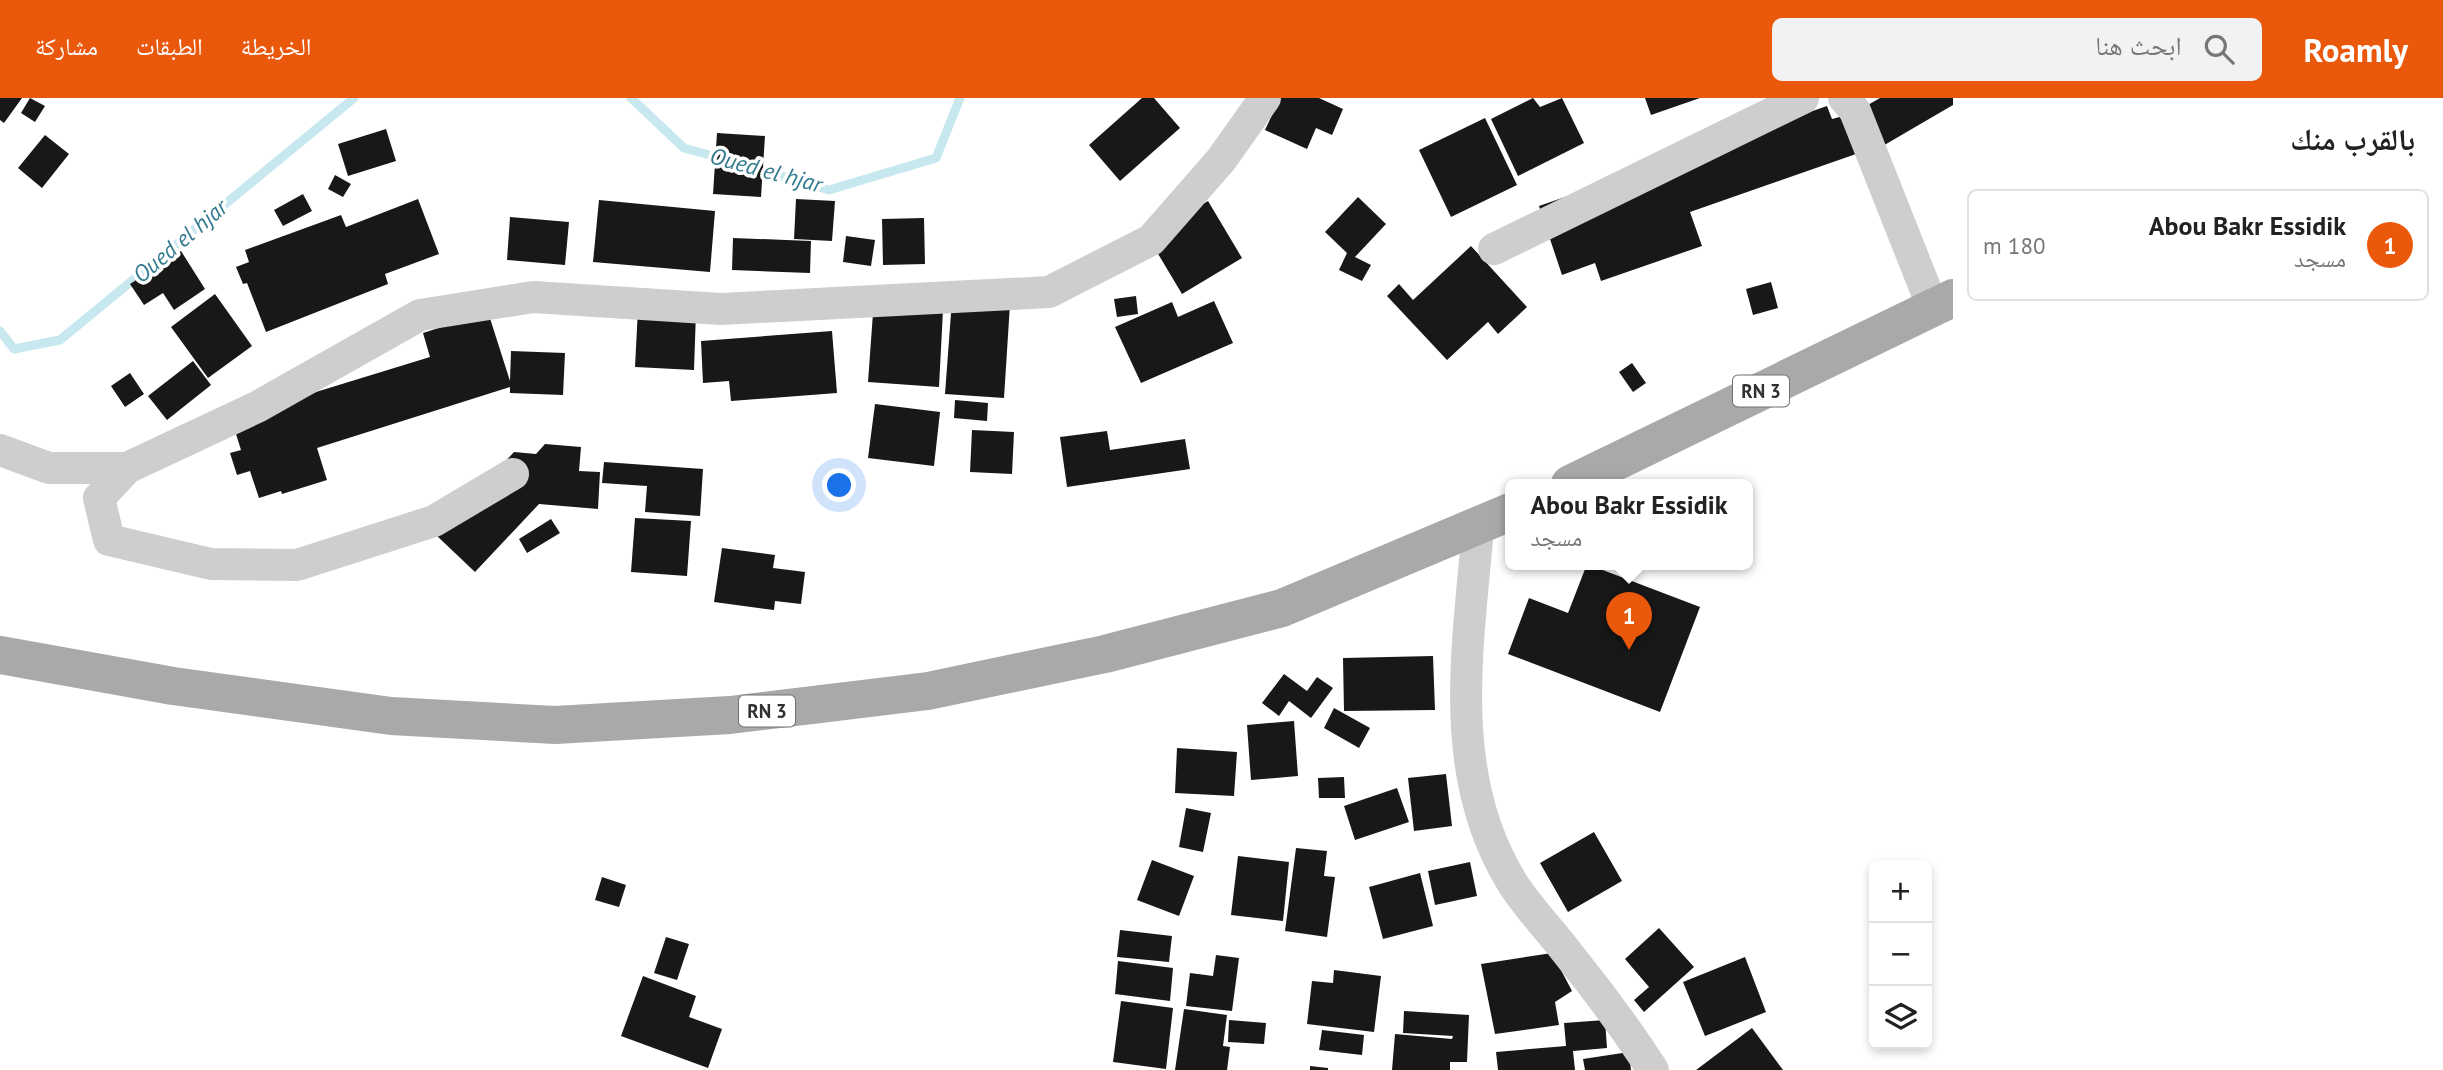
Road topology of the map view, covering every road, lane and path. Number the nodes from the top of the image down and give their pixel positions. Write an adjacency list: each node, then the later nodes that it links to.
1 (1265, 98): 7 (street)
2 (1802, 98): 4 (street)
3 (1844, 98): 5 (street)
4 (1494, 249)
5 (1943, 303): 9 (main road, RN 3)
6 (0, 450): 7 (street)
7 (127, 468): 8 (street)
8 (513, 474)
9 (1580, 479)
10 (1494, 520): 11 (main road, RN 3); 12 (street)
11 (0, 655)
12 (1653, 1070)

